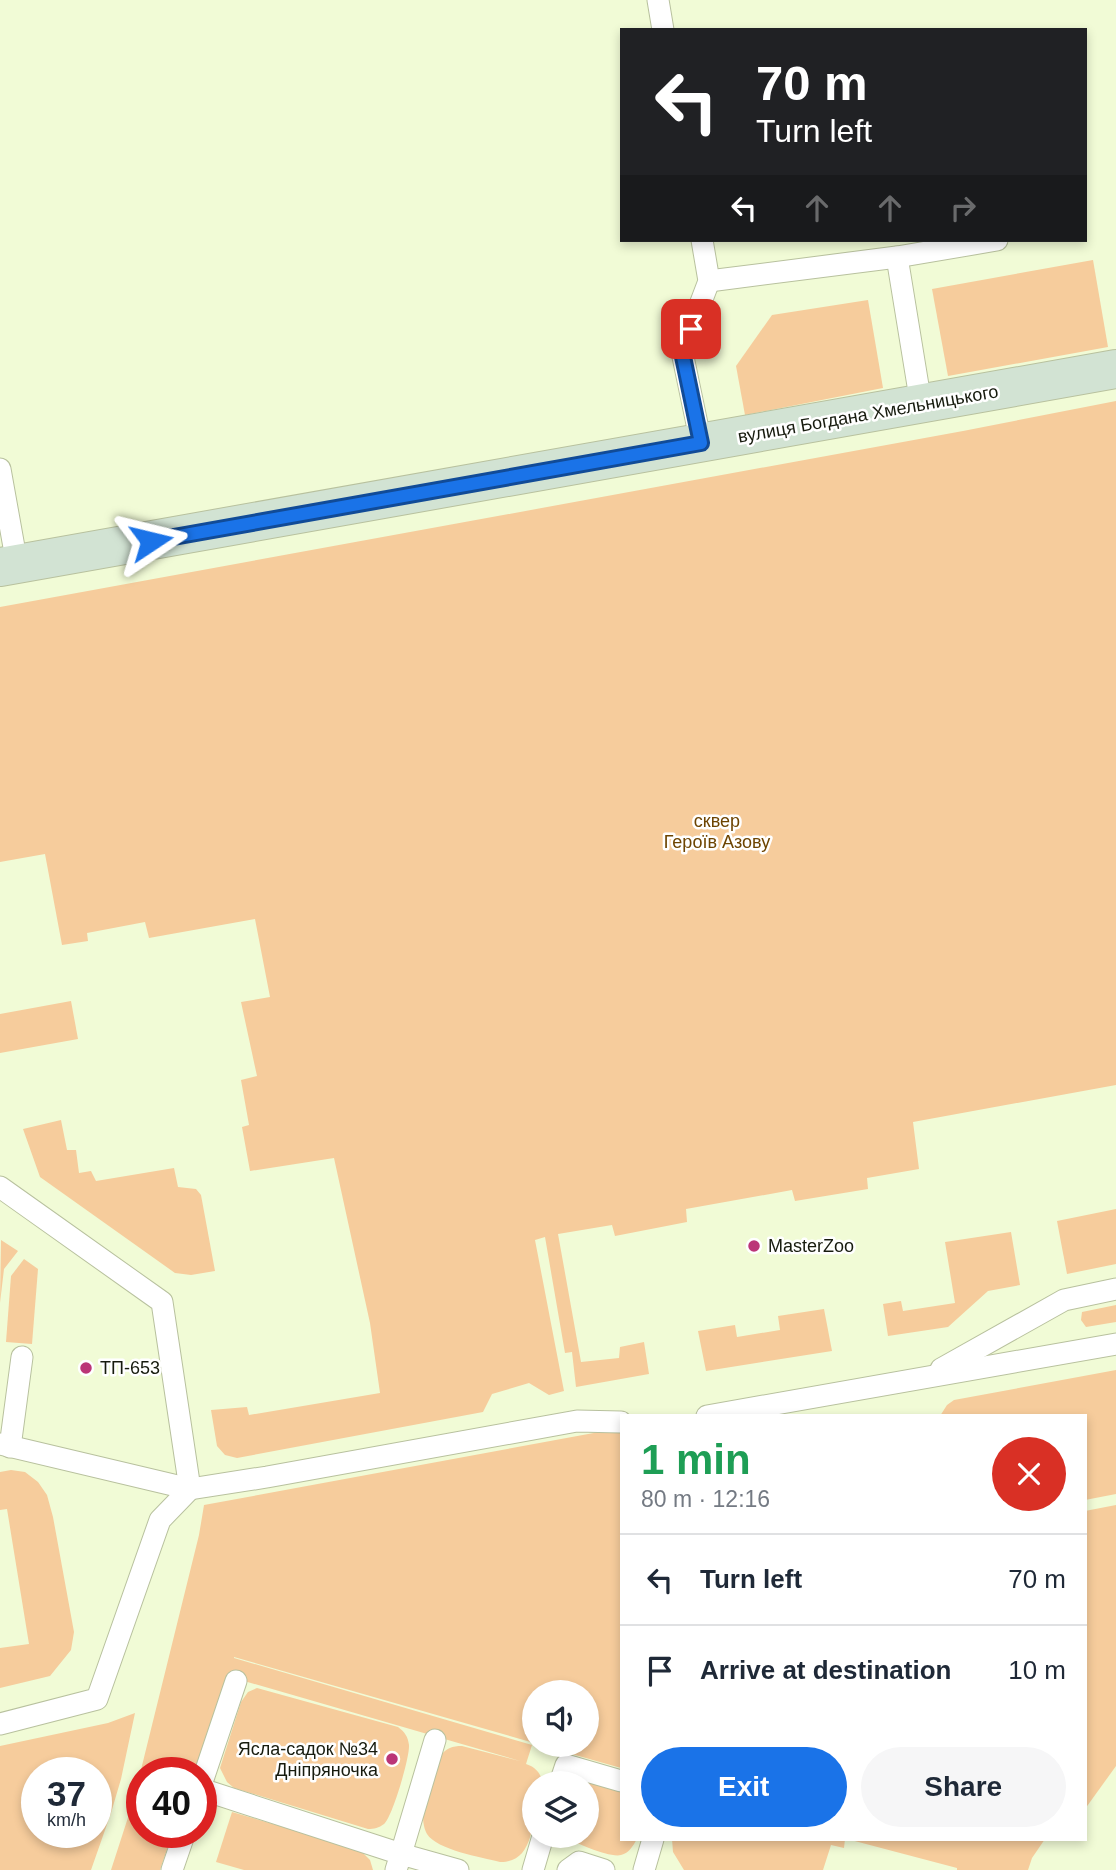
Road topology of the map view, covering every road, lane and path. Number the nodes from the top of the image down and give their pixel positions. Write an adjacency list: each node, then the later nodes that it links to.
1 (658, 0): 2 (lane)
2 (663, 28)
3 (702, 242): 6 (lane)
4 (985, 242): 5 (lane)
5 (897, 257): 6 (lane); 8 (lane)
6 (709, 281): 9 (lane)
7 (1116, 369): 8 (street, вулиця Богдана Хмельницького)
8 (921, 404): 9 (street, вулиця Богдана Хмельницького)
9 (701, 443): 11 (street, вулиця Богдана Хмельницького)
10 (0, 469): 11 (lane)
11 (8, 566)
12 (0, 1187): 20 (lane)
13 (1116, 1289): 16 (lane)
14 (1116, 1344): 16 (lane)
15 (22, 1357): 19 (lane)
16 (925, 1378): 17 (lane)
17 (718, 1414)
18 (620, 1422): 20 (lane)
19 (5, 1445): 20 (lane)
20 (190, 1489): 22 (lane)
21 (236, 1681): 24 (lane)
22 (0, 1724)
23 (436, 1740): 33 (lane)
24 (211, 1757)
25 (564, 1771): 26 (lane)
26 (587, 1771)
27 (599, 1775): 28 (lane)
28 (620, 1781)
29 (217, 1793): 33 (lane)
30 (652, 1841): 39 (lane)
31 (180, 1848): 34 (lane)
32 (540, 1848): 36 (lane)
33 (398, 1862): 35 (lane)
34 (172, 1870)
35 (458, 1870)
36 (533, 1870)
37 (568, 1870): 38 (lane)
38 (604, 1870)
39 (644, 1870)

